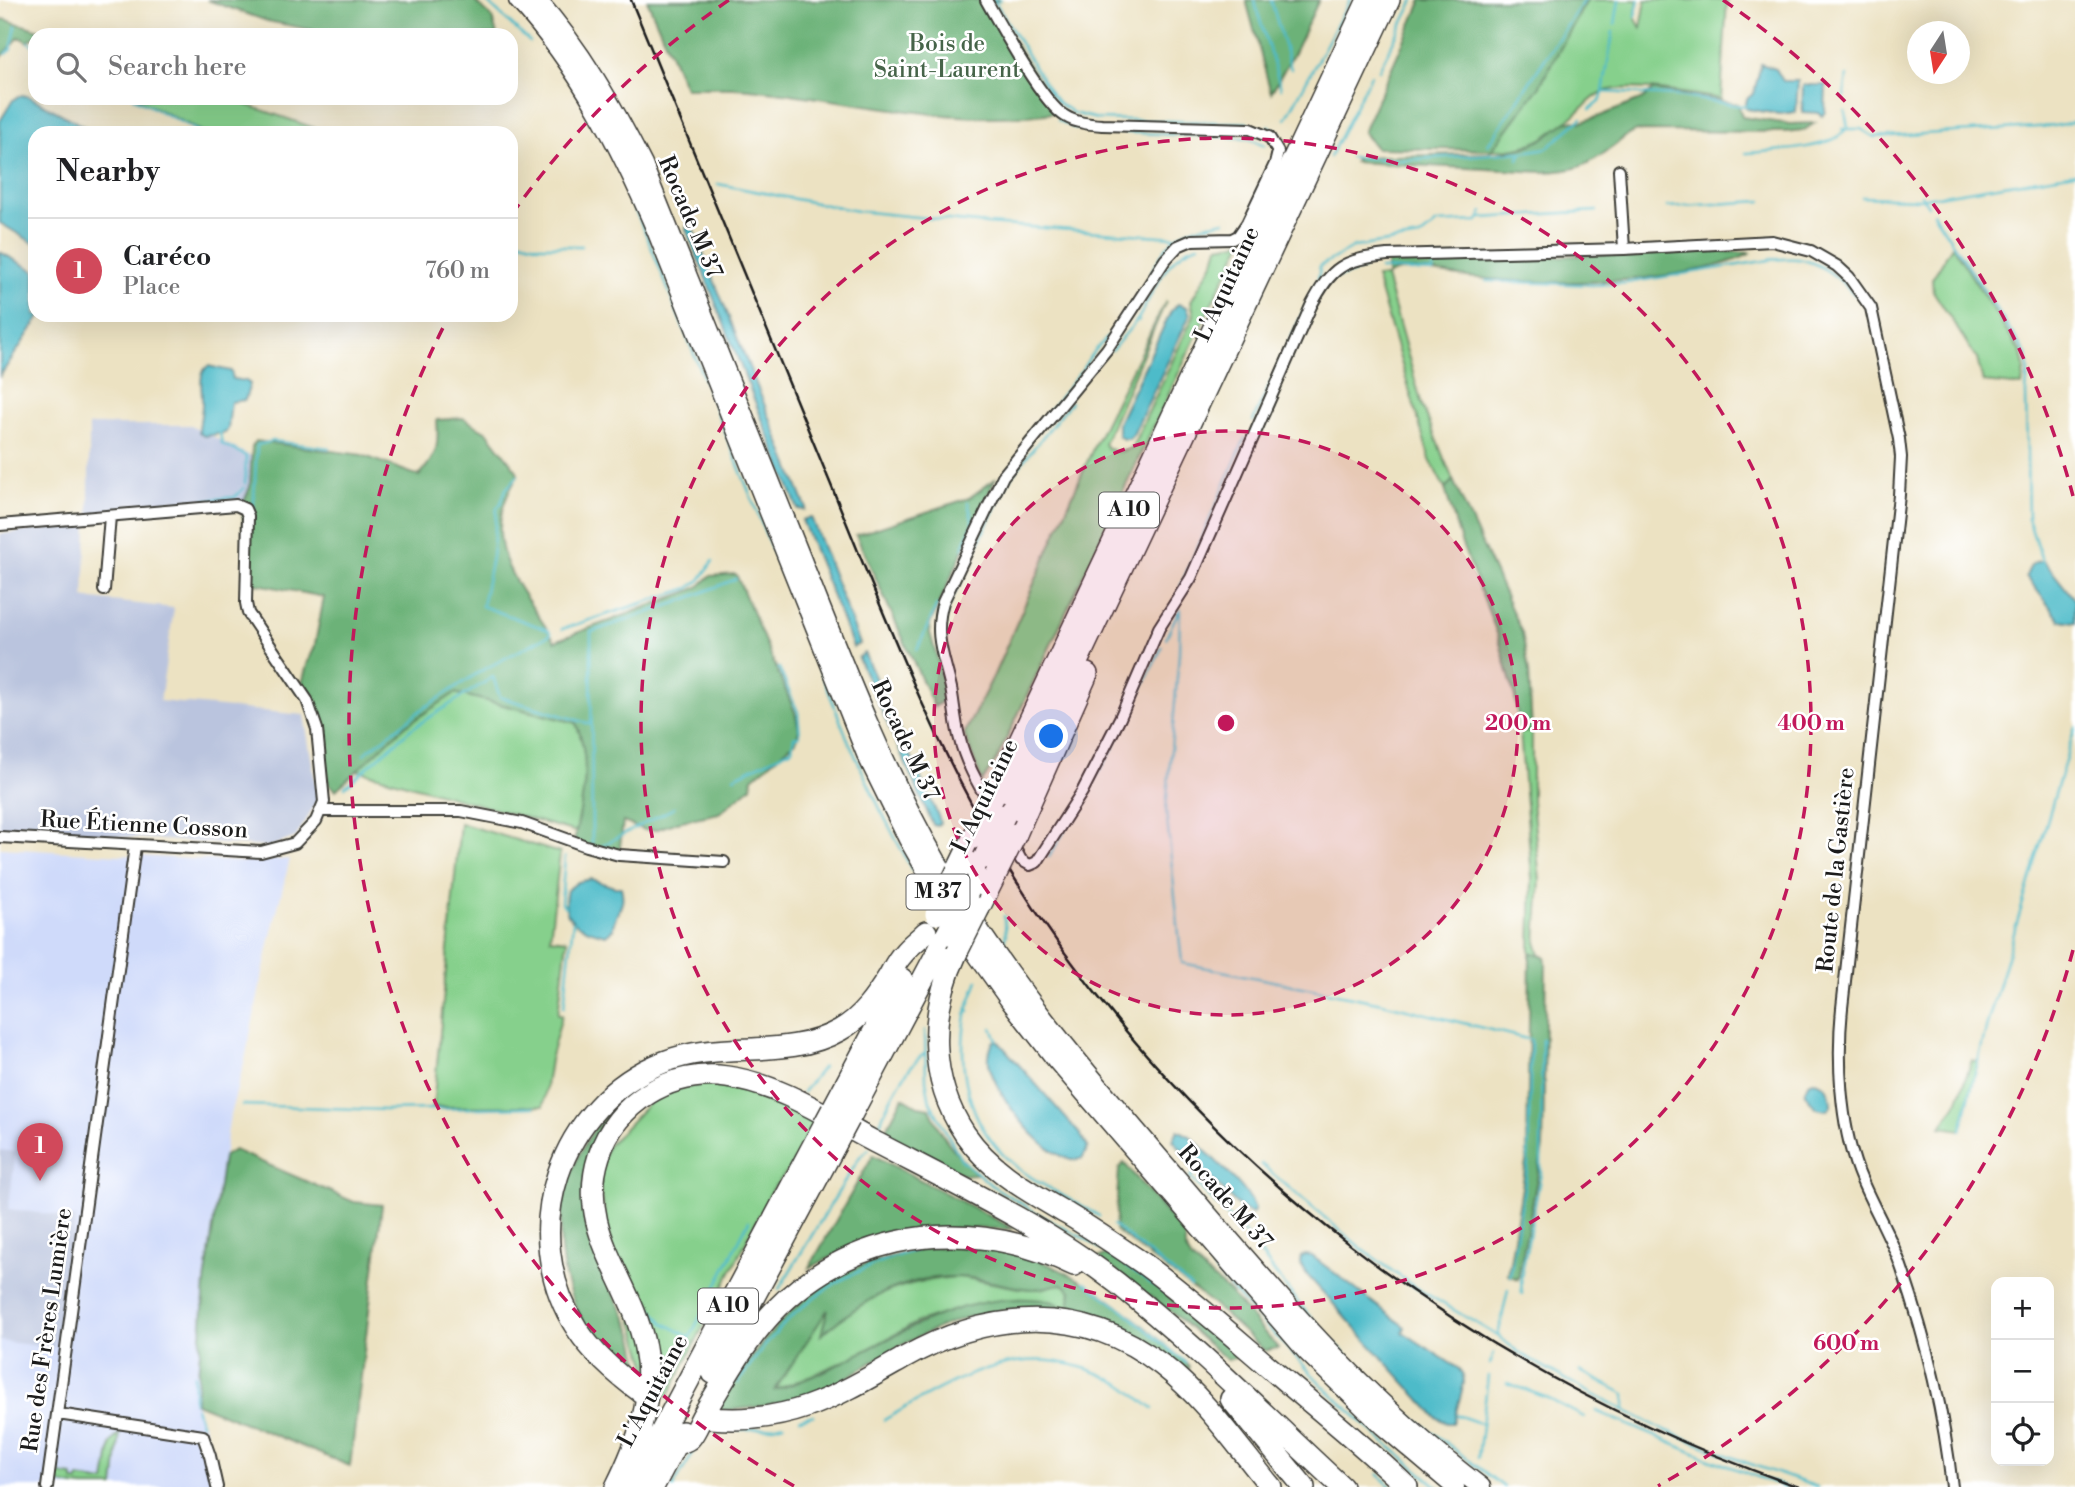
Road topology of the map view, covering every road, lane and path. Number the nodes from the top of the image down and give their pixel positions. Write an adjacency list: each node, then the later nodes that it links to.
1 (518, 0): 6 (highway, Rocade M 37 / M 37)
2 (537, 0): 6 (highway, Rocade M 37 / M 37)
3 (986, 0): 7 (street)
4 (1368, 0): 7 (highway, L'Aquitaine / A 10)
5 (1389, 0): 7 (highway, L'Aquitaine / A 10)
6 (589, 82): 8 (highway, Rocade M 37 / M 37)
7 (1293, 164): 10 (highway, L'Aquitaine / A 10)
8 (635, 165): 36 (highway, Rocade M 37 / M 37); 37 (highway, Rocade M 37 / M 37)
9 (1619, 170): 11 (street)
10 (1265, 224): 11 (street, Route de la Gastière); 15 (highway, L'Aquitaine / A 10); 21 (highway, L'Aquitaine / A 10, bridge)
11 (1624, 249): 38 (street, Route de la Gastière)
12 (110, 516): 13 (street); 14 (street); 16 (street)
13 (0, 525)
14 (104, 590)
15 (1111, 592): 20 (highway, L'Aquitaine / A 10, bridge); 20 (highway, bridge)
16 (321, 811): 18 (street, Rue Étienne Cosson); 19 (street)
17 (0, 837): 18 (street, Rue Étienne Cosson)
18 (135, 846): 24 (street, Rue des Frères Lumière)
19 (724, 862)
20 (990, 867): 21 (highway, bridge)
21 (941, 933): 22 (highway, L'Aquitaine / A 10); 23 (highway); 35 (highway)
22 (836, 1122): 26 (highway, L'Aquitaine / A 10); 30 (highway, L'Aquitaine / A 10)
23 (652, 1399)
24 (58, 1414): 27 (street, Rue des Frères Lumière); 28 (street)
25 (711, 1418): 32 (highway)
26 (675, 1445): 31 (highway, L'Aquitaine / A 10); 33 (highway)
27 (47, 1487)
28 (217, 1487)
29 (616, 1487): 34 (highway)
30 (632, 1487)
31 (653, 1487)
32 (1271, 1487)
33 (1304, 1487)
34 (1342, 1487)
35 (1406, 1487)
36 (1455, 1487)
37 (1481, 1487)
38 (1952, 1487)

